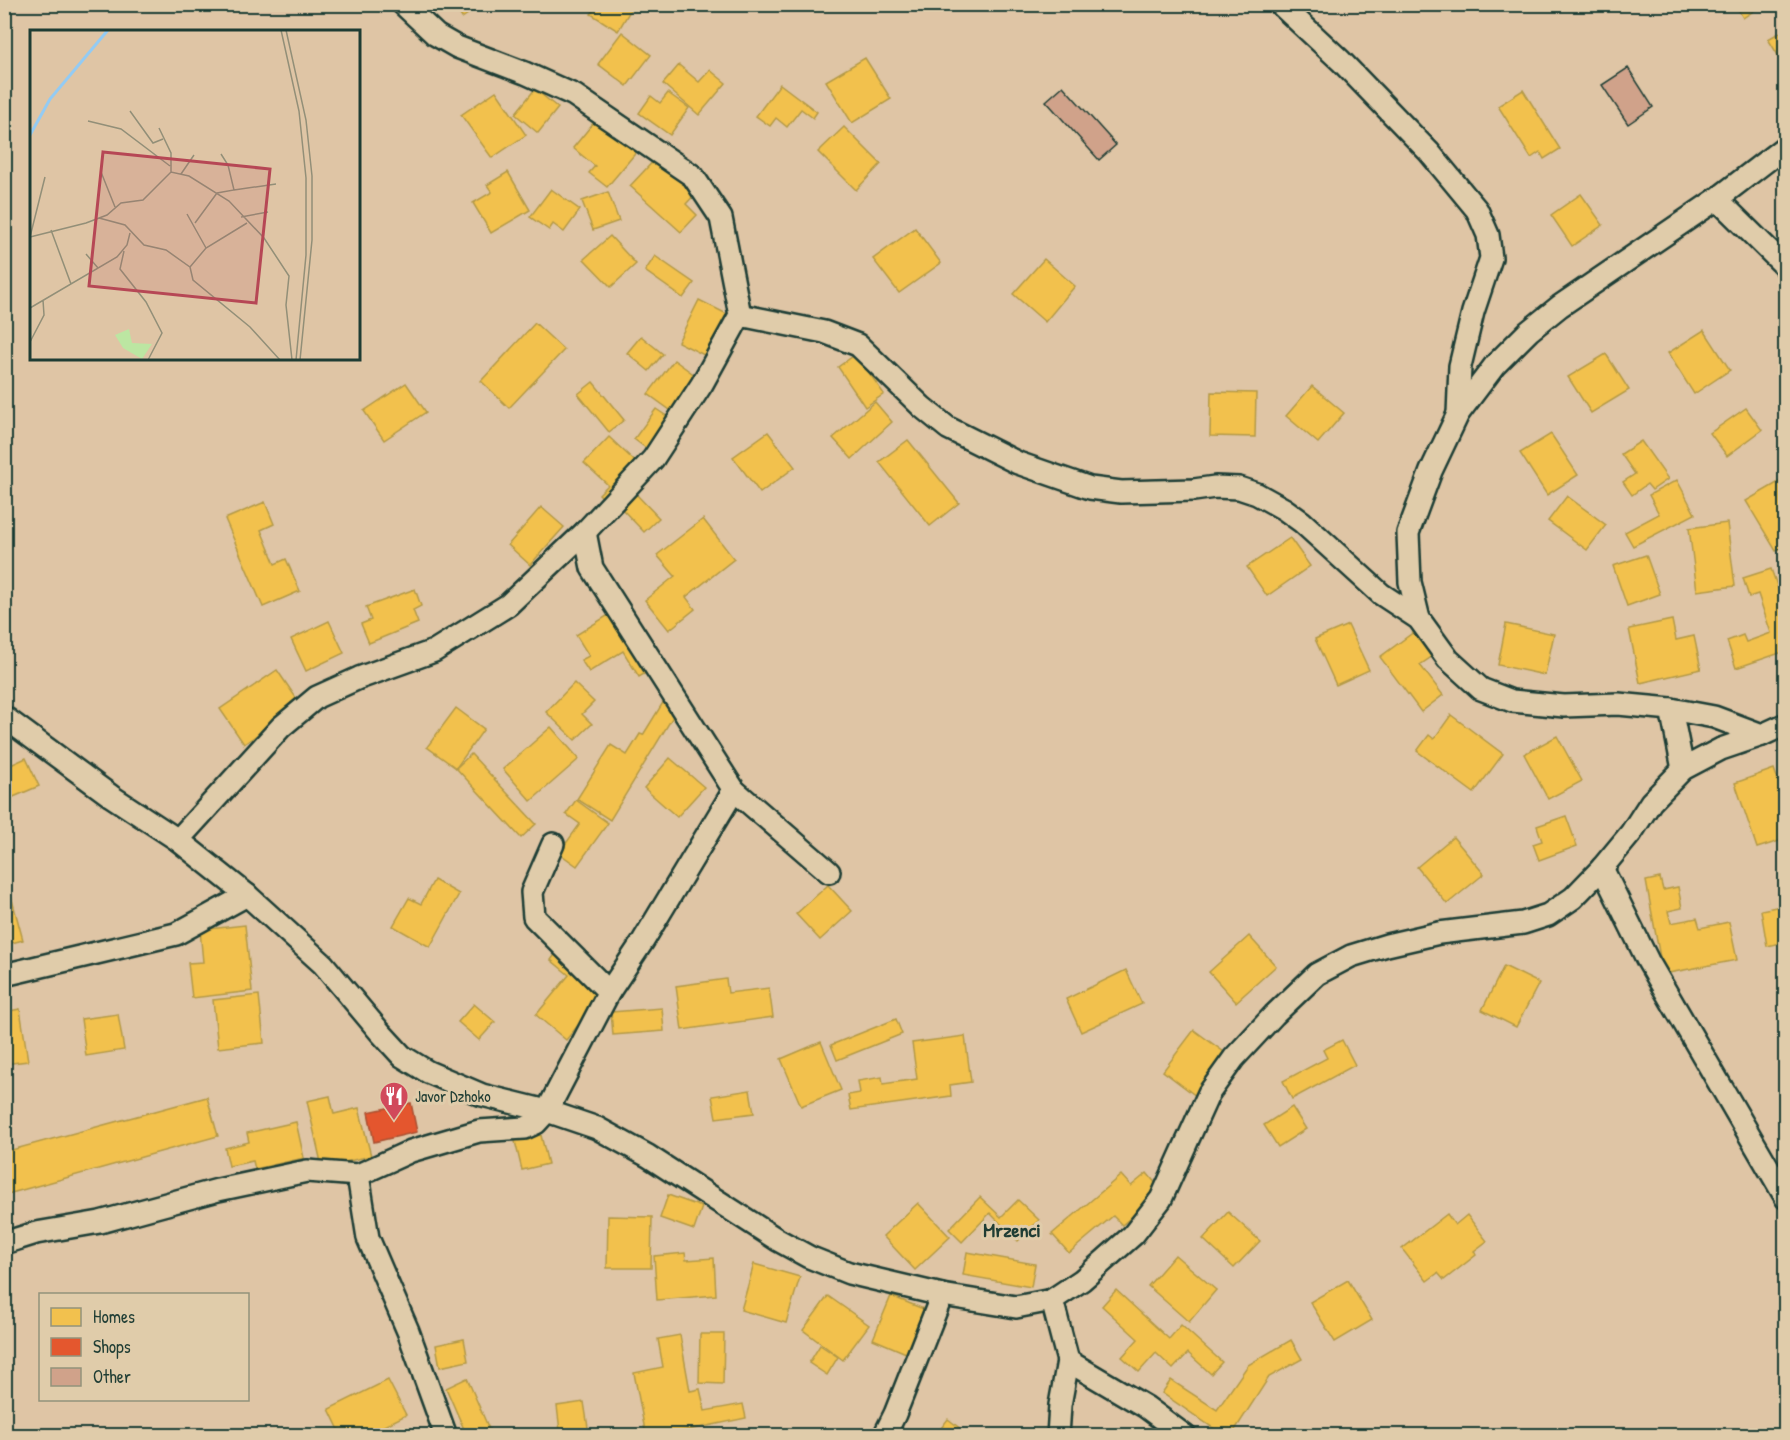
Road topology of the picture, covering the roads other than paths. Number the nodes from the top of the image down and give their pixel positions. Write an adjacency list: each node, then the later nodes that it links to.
1 (403, 4): 6 (street)
2 (1280, 4): 7 (street)
3 (1785, 146): 4 (street)
4 (1716, 198): 5 (street); 7 (street)
5 (1785, 267)
6 (740, 315): 8 (street); 9 (street)
7 (1458, 414): 9 (street)
8 (585, 532): 15 (street); 16 (street)
9 (1419, 619): 10 (street)
10 (1671, 709): 13 (street); 14 (street)
11 (4, 717): 16 (street)
12 (1785, 724): 13 (street)
13 (1762, 735): 14 (street)
14 (1683, 769): 18 (street)
15 (734, 790): 19 (street); 22 (street)
16 (178, 840): 20 (street)
17 (553, 844): 22 (street)
18 (1602, 868): 25 (street); 28 (street)
19 (829, 872)
20 (247, 895): 21 (street); 23 (street)
21 (4, 975)
22 (609, 992): 23 (street)
23 (547, 1111): 24 (street); 27 (street)
24 (358, 1175): 26 (street); 30 (street)
25 (1785, 1198)
26 (4, 1243)
27 (942, 1295): 28 (street); 31 (street)
28 (1052, 1300): 29 (street)
29 (1068, 1361): 32 (street); 33 (street)
30 (446, 1436)
31 (884, 1436)
32 (1058, 1436)
33 (1185, 1436)

